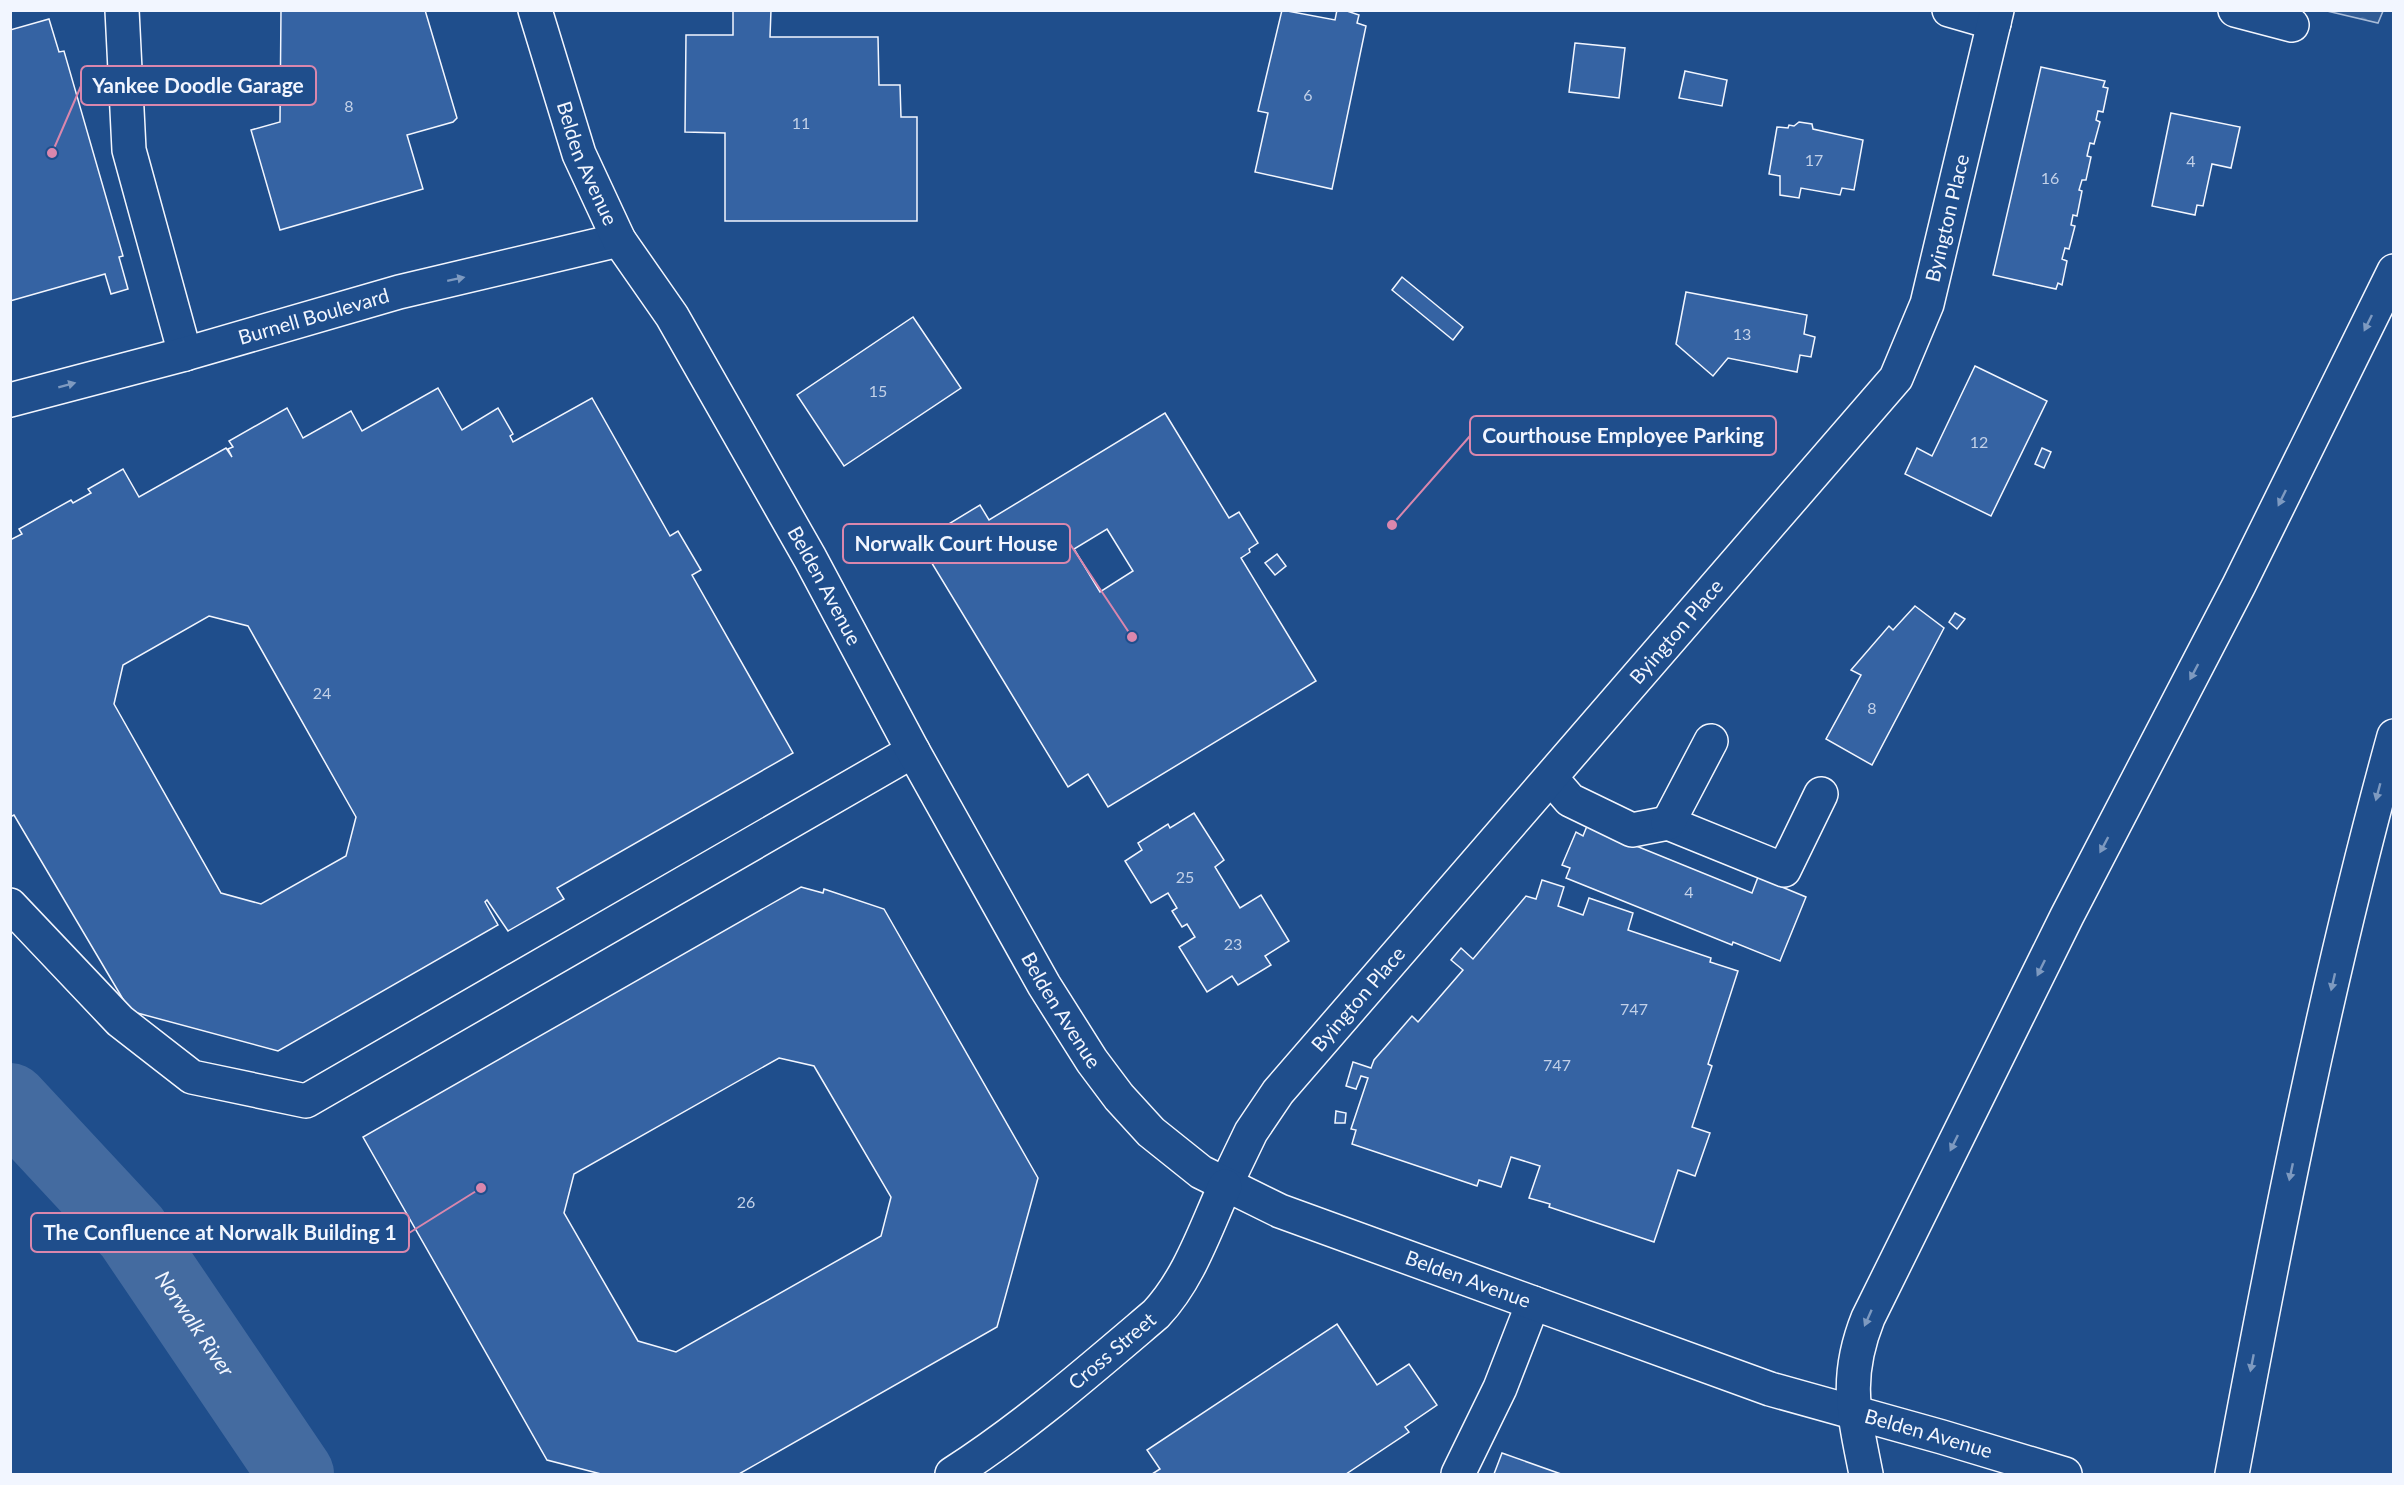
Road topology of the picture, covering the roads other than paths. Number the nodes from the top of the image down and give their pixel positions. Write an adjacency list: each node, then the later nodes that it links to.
1 (123, 10): 9 (main road)
2 (535, 10): 7 (main road, Belden Avenue)
3 (1949, 10): 5 (main road)
4 (2235, 10): 6 (main road)
5 (1995, 17): 14 (main road, Byington Place)
6 (2292, 24)
7 (619, 240): 9 (main road, Burnell Boulevard, one-way to 7); 13 (main road, Belden Avenue)
8 (2394, 271): 20 (main road, one-way to 20)
9 (185, 354): 10 (main road, Burnell Boulevard, one-way to 9)
10 (10, 400)
11 (2394, 736): 21 (main road, one-way to 21)
12 (1711, 741): 16 (main road)
13 (913, 751): 17 (main road); 18 (main road, Belden Avenue)
14 (1551, 778): 16 (main road); 18 (main road, Byington Place)
15 (1821, 794): 16 (main road)
16 (1668, 822)
17 (10, 905)
18 (1225, 1186): 19 (main road, Belden Avenue); 22 (main road, Cross Street)
19 (1533, 1303): 20 (main road, Belden Avenue); 23 (main road)
20 (1854, 1414): 24 (main road); 25 (main road, Belden Avenue)
21 (2232, 1472)
22 (952, 1474)
23 (1458, 1474)
24 (1866, 1474)
25 (2065, 1474)

